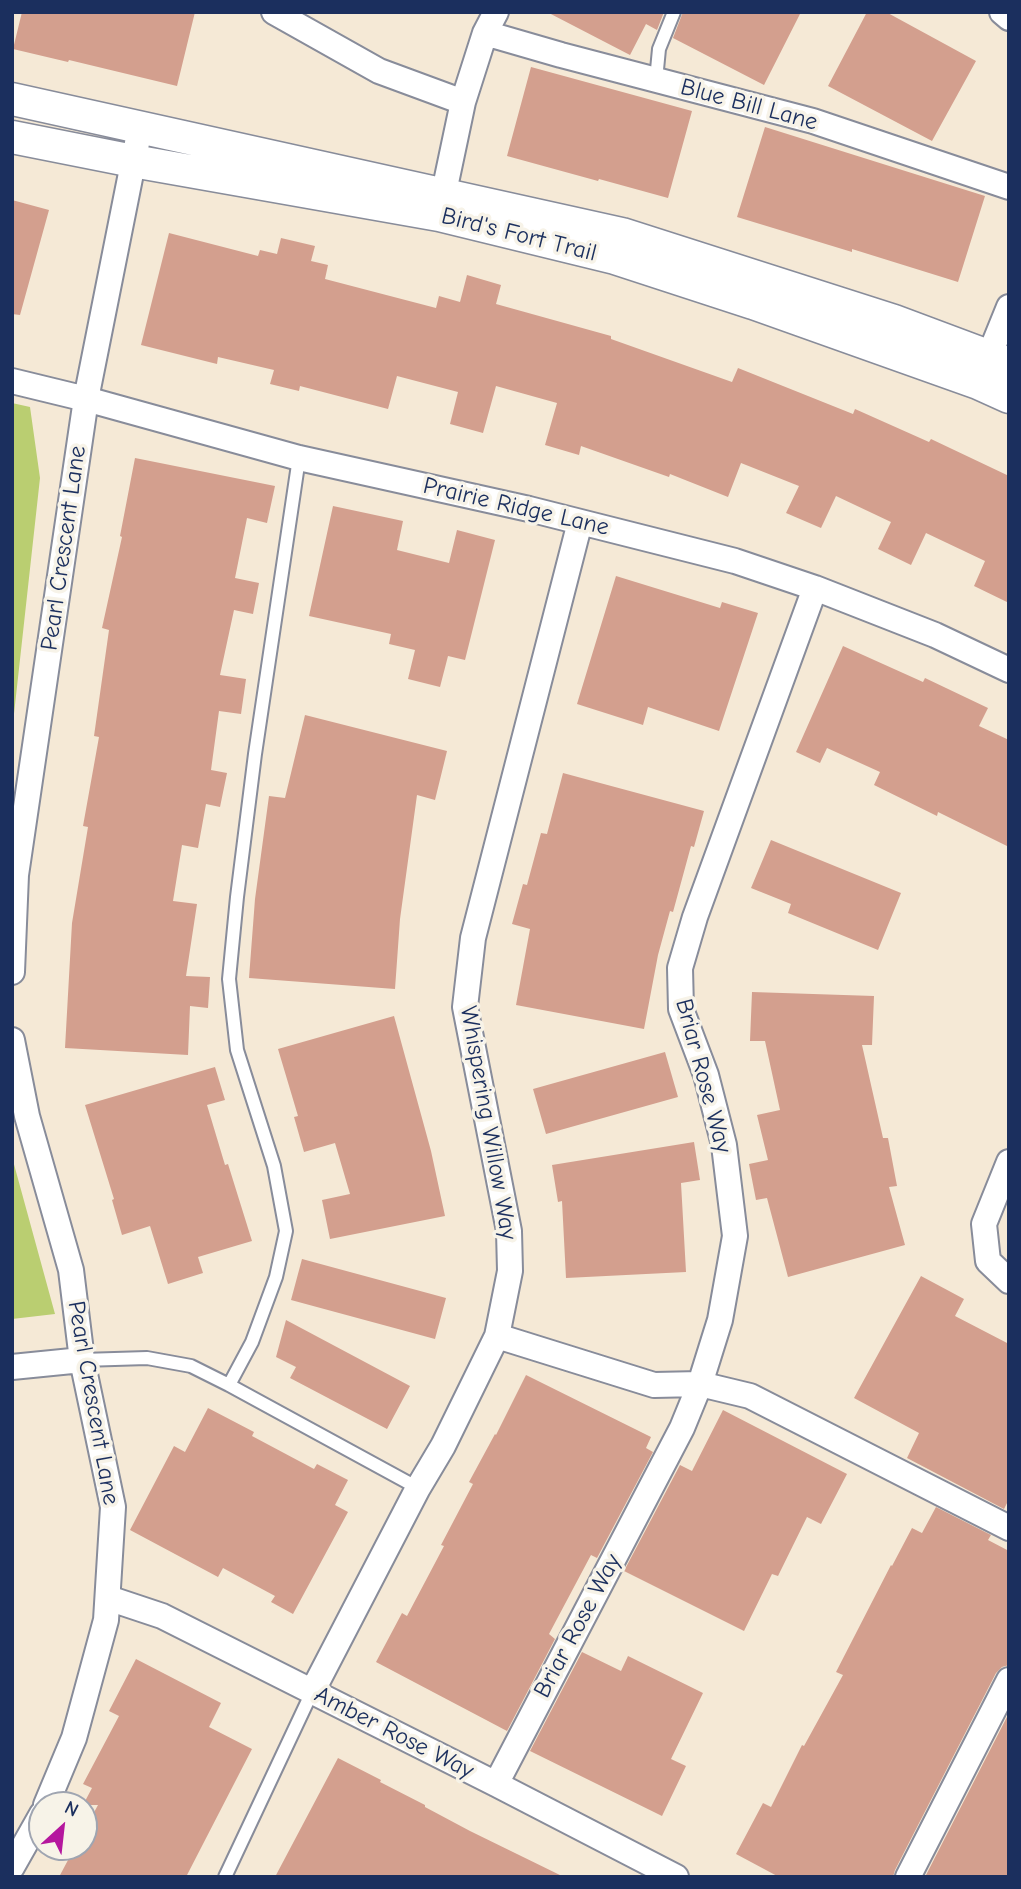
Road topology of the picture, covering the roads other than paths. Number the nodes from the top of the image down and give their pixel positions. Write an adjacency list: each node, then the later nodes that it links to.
1 (274, 12): 8 (street)
2 (674, 12): 6 (lane)
3 (1002, 12): 4 (street)
4 (1009, 18)
5 (490, 23): 6 (street, Blue Bill Lane); 8 (street)
6 (656, 80): 12 (street, Blue Bill Lane)
7 (12, 99): 9 (street, Bird's Fort Trail)
8 (463, 102): 13 (street)
9 (140, 128): 11 (street, Pearl Crescent Lane); 13 (street, Bird's Fort Trail)
10 (12, 137): 11 (street, Bird's Fort Trail)
11 (133, 161): 13 (street, Bird's Fort Trail); 18 (street, Pearl Crescent Lane)
12 (1009, 187)
13 (441, 205): 15 (street, Bird's Fort Trail)
14 (1009, 307): 15 (street)
15 (992, 367): 17 (street, Bird's Fort Trail)
16 (12, 381): 18 (street, Prairie Ridge Lane)
17 (1009, 397)
18 (86, 398): 19 (street, Prairie Ridge Lane); 23 (street, Pearl Crescent Lane)
19 (299, 458): 20 (street, Prairie Ridge Lane); 31 (lane)
20 (580, 522): 21 (street, Prairie Ridge Lane); 27 (street, Whispering Willow Way)
21 (815, 588): 22 (street, Prairie Ridge Lane); 30 (street, Briar Rose Way)
22 (1009, 670)
23 (12, 972)
24 (12, 1040): 28 (street, Pearl Crescent Lane)
25 (1009, 1162): 26 (street)
26 (1009, 1281)
27 (497, 1336): 30 (street); 32 (street, Whispering Willow Way)
28 (82, 1360): 29 (street); 31 (lane); 34 (street, Pearl Crescent Lane)
29 (12, 1367)
30 (700, 1384): 33 (street); 37 (street, Briar Rose Way)
31 (229, 1385): 32 (lane)
32 (418, 1488): 36 (street, Whispering Willow Way)
33 (1009, 1528)
34 (107, 1598): 36 (street, Amber Rose Way); 38 (street, Pearl Crescent Lane)
35 (1009, 1681): 43 (street)
36 (312, 1692): 37 (street, Amber Rose Way); 41 (lane)
37 (496, 1784): 42 (street, Amber Rose Way)
38 (52, 1791)
39 (28, 1839): 40 (street)
40 (12, 1867)
41 (225, 1877)
42 (676, 1877)
43 (908, 1877)

